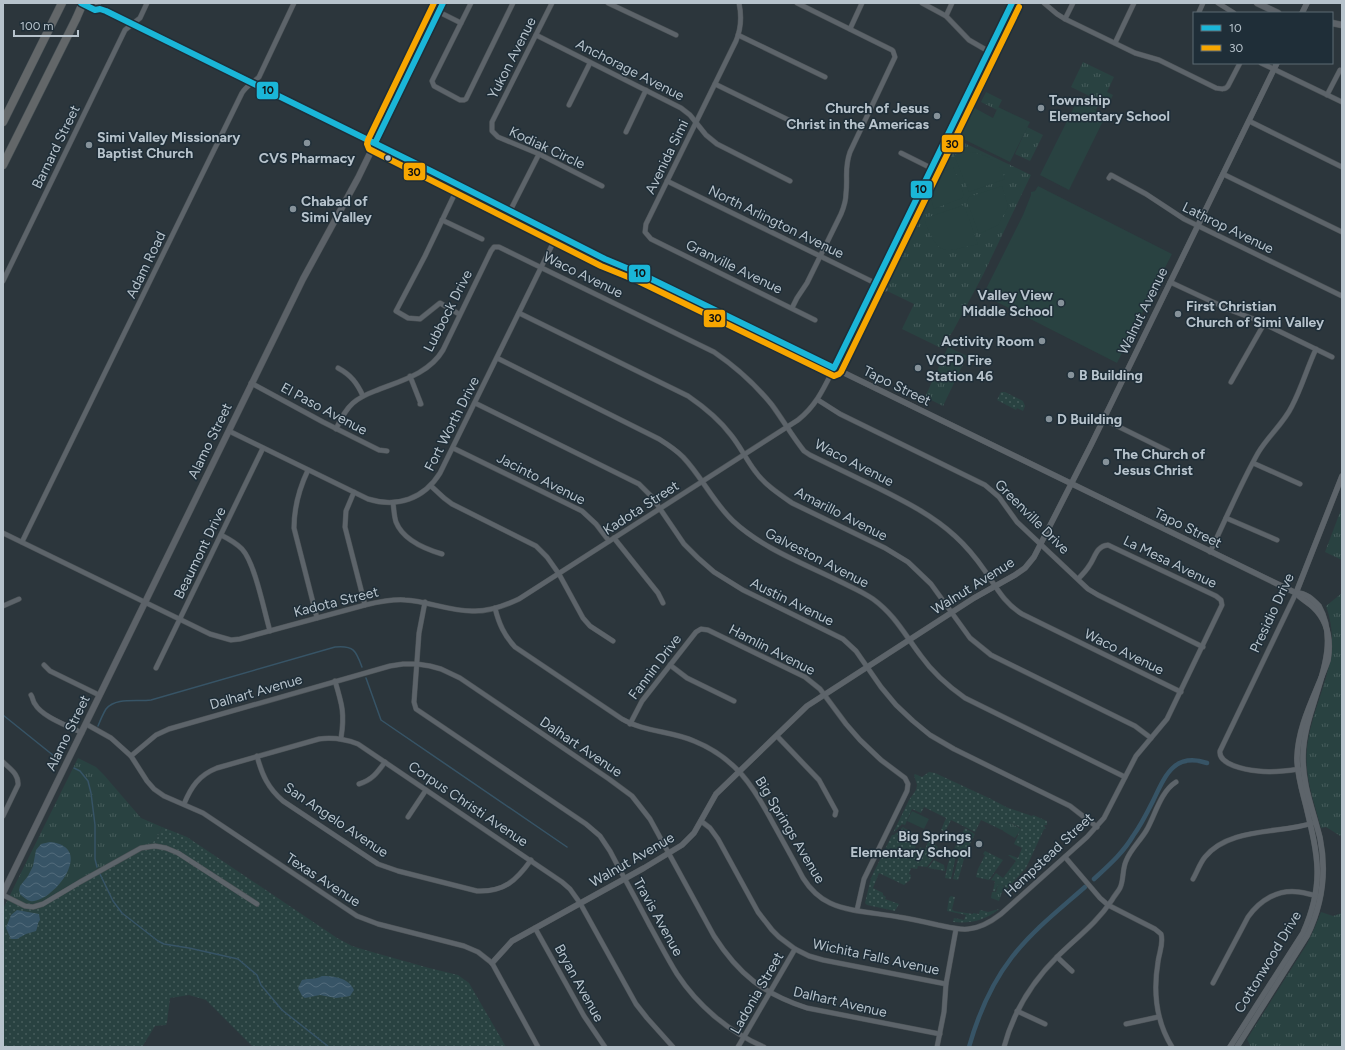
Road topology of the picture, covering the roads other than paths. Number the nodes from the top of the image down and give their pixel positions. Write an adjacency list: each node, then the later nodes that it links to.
1 (82, 3): 23 (street, Tapo Street); 60 (highway, bridge)
2 (97, 3): 23 (street)
3 (147, 3): 31 (street, Barnard Street)
4 (294, 3): 45 (street, Adam Road)
5 (443, 3): 24 (main road, Alamo Street)
6 (471, 3): 30 (street)
7 (513, 3): 30 (street)
8 (552, 3): 33 (street, Yukon Avenue)
9 (739, 3): 35 (street, Avenida Simi)
10 (797, 3): 32 (street)
11 (862, 3): 32 (street)
12 (922, 3): 28 (street)
13 (952, 3): 28 (street)
14 (1012, 3): 37 (street, Kadota Street)
15 (1044, 3): 29 (street)
16 (1073, 3): 29 (street)
17 (1134, 3): 36 (street)
18 (1204, 3): 25 (street)
19 (1218, 3): 26 (street)
20 (1257, 3): 27 (main road)
21 (612, 4): 34 (street)
22 (60, 7): 52 (highway)
23 (100, 9): 31 (street, Tapo Street)
24 (439, 12): 30 (street); 57 (main road, Alamo Street)
25 (1199, 12)
26 (1232, 12)
27 (1276, 12)
28 (946, 16): 37 (street)
29 (1066, 19): 36 (street)
30 (461, 23)
31 (132, 24): 45 (street, Tapo Street); 79 (street, Barnard Street)
32 (850, 29): 77 (street)
33 (536, 35): 38 (street, Anchorage Avenue); 53 (street, Yukon Avenue)
34 (676, 35)
35 (738, 35): 44 (street); 46 (street, Avenida Simi)
36 (1115, 43): 39 (street)
37 (988, 51): 62 (street, Kadota Street)
38 (590, 63): 47 (street, Anchorage Avenue); 50 (street)
39 (1240, 64)
40 (1263, 64): 42 (street)
41 (1276, 64): 42 (street, Walnut Avenue)
42 (1274, 69): 48 (street); 51 (street, Walnut Avenue)
43 (1340, 70): 48 (street)
44 (824, 77)
45 (253, 83): 57 (street, Tapo Street); 125 (street, Adam Road)
46 (715, 84): 54 (street, Avenida Simi); 55 (street)
47 (646, 90): 54 (street, Anchorage Avenue); 56 (street)
48 (1327, 95): 49 (street)
49 (1342, 102)
50 (569, 105)
51 (1249, 121): 61 (street); 63 (street, Walnut Avenue)
52 (3, 122)
53 (492, 122): 59 (street, Kodiak Circle)
54 (696, 122): 65 (street, Avenida Simi); 66 (street, Anchorage Avenue)
55 (801, 126)
56 (626, 132)
57 (375, 143): 67 (street, Tapo Street); 96 (main road, Alamo Street)
58 (901, 153): 62 (street)
59 (538, 154): 68 (street, Kodiak Circle); 69 (street)
60 (3, 165)
61 (1342, 167)
62 (931, 168): 81 (street, Kadota Street)
63 (1223, 174): 71 (street, Walnut Avenue); 73 (street)
64 (1109, 178): 71 (street, Lathrop Avenue)
65 (667, 181): 72 (street, Avenida Simi); 77 (street, North Arlington Avenue)
66 (790, 181)
67 (459, 185): 69 (street, Tapo Street); 70 (street)
68 (602, 186)
69 (510, 211): 74 (street, Tapo Street)
70 (442, 220): 75 (street); 86 (street)
71 (1198, 226): 80 (street, Walnut Avenue); 83 (street, Lathrop Avenue)
72 (645, 232): 84 (street, Granville Avenue)
73 (1342, 232)
74 (557, 235): 78 (street, Fort Worth Drive); 93 (street, Tapo Street)
75 (482, 239)
76 (494, 247): 78 (street, Waco Avenue); 86 (street, Lubbock Drive)
77 (821, 256): 81 (street, North Arlington Avenue); 84 (street)
78 (541, 267): 85 (street, Fort Worth Drive); 102 (street, Waco Avenue)
79 (3, 281)
80 (1170, 282): 88 (street); 101 (street, Walnut Avenue)
81 (875, 283): 82 (street, North Arlington Avenue); 93 (street, Kadota Street)
82 (885, 289)
83 (1342, 296)
84 (792, 308): 87 (street, Granville Avenue)
85 (519, 313): 91 (street, Fort Worth Drive); 109 (street, Amarillo Avenue)
86 (459, 314): 94 (street, Lubbock Drive)
87 (815, 320)
88 (1264, 324): 89 (street); 95 (street)
89 (1316, 349): 90 (street); 110 (street)
90 (1332, 357)
91 (497, 358): 99 (street, Fort Worth Drive); 113 (street, Galveston Avenue)
92 (338, 368): 97 (street)
93 (834, 368): 98 (street, Kadota Street); 114 (street, Tapo Street)
94 (410, 376): 97 (street, Lubbock Drive); 100 (street)
95 (1231, 382)
96 (252, 383): 103 (street, El Paso Avenue); 104 (main road, Alamo Street)
97 (363, 396): 103 (street, Lubbock Drive)
98 (818, 400): 102 (street, Kadota Street); 126 (street, Greenville Drive)
99 (475, 403): 106 (street, Fort Worth Drive); 119 (street, Austin Avenue)
100 (420, 404)
101 (1103, 419): 108 (street); 114 (street, Walnut Avenue)
102 (787, 427): 109 (street, Kadota Street); 131 (street, Waco Avenue)
103 (336, 429): 107 (street, El Paso Avenue)
104 (229, 431): 105 (street, Fort Worth Drive); 135 (main road, Alamo Street)
105 (263, 448): 111 (street, Fort Worth Drive); 122 (street, Beaumont Drive)
106 (453, 448): 116 (street, Fort Worth Drive); 123 (street, Jacinto Avenue)
107 (387, 451)
108 (1168, 451)
109 (745, 455): 113 (street, Kadota Street); 141 (street, Amarillo Avenue)
110 (1253, 463): 115 (street); 120 (street)
111 (308, 470): 117 (street, Fort Worth Drive); 142 (street)
112 (1342, 476): 132 (street, Presidio Drive)
113 (702, 482): 119 (street, Kadota Street); 146 (street, Galveston Avenue)
114 (1071, 484): 126 (street, Walnut Avenue); 127 (street, Tapo Street)
115 (1300, 484)
116 (431, 486): 118 (street, Fort Worth Drive); 129 (street)
117 (354, 492): 118 (street, Fort Worth Drive); 138 (street)
118 (394, 503): 128 (street)
119 (660, 509): 123 (street, Kadota Street); 152 (street, Austin Avenue)
120 (1226, 518): 124 (street); 127 (street)
121 (3, 533): 125 (street, Kadota Street)
122 (221, 535): 143 (street, Beaumont Drive); 145 (street)
123 (612, 540): 129 (street, Kadota Street); 137 (street, Jacinto Avenue)
124 (1277, 540)
125 (22, 542): 135 (street, Kadota Street)
126 (1042, 544): 130 (street, Greenville Drive); 131 (street, Walnut Avenue)
127 (1210, 552): 132 (street, Tapo Street)
128 (442, 554)
129 (559, 574): 140 (street, Kadota Street); 147 (street)
130 (1078, 579): 134 (street, La Mesa Avenue); 148 (street, Greenville Drive)
131 (995, 587): 141 (street, Walnut Avenue); 155 (street, Waco Avenue)
132 (1296, 594): 170 (street, Cottonwood Drive); 170 (street, Presidio Drive)
133 (19, 599): 139 (street)
134 (1221, 600): 148 (street, Hempstead Street)
135 (145, 602): 143 (street, Kadota Street); 157 (main road, Alamo Street)
136 (425, 602): 138 (street, Kadota Street); 140 (street, Kadota Street); 149 (street)
137 (663, 603)
138 (365, 605): 142 (street, Kadota Street)
139 (3, 606)
140 (495, 608): 161 (street, Big Springs Avenue)
141 (952, 613): 146 (street, Walnut Avenue); 165 (street, Amarillo Avenue)
142 (317, 618): 145 (street, Kadota Street)
143 (180, 619): 145 (street, Kadota Street); 153 (street, Beaumont Drive)
144 (704, 629): 151 (street, Fannin Drive); 158 (street, Hamlin Avenue)
145 (270, 631)
146 (910, 640): 152 (street, Walnut Avenue); 172 (street, Galveston Avenue)
147 (613, 641)
148 (1203, 647): 155 (street, Hempstead Street)
149 (417, 664): 154 (street, Dalhart Avenue); 183 (street, Dalhart Avenue); 186 (street, Travis Avenue)
150 (44, 665): 157 (street)
151 (670, 665): 159 (street); 161 (street, Fannin Drive)
152 (867, 667): 158 (street, Walnut Avenue); 182 (street, Austin Avenue)
153 (156, 668)
154 (335, 681): 164 (street); 166 (street, Dalhart Avenue)
155 (1181, 692): 165 (street, Hempstead Street)
156 (32, 695): 162 (street)
157 (99, 695): 160 (main road, Alamo Street)
158 (824, 695): 163 (street, Walnut Avenue); 193 (street, Hamlin Avenue)
159 (734, 701)
160 (86, 724): 162 (main road, Alamo Street); 166 (street, Texas Avenue)
161 (630, 724): 171 (street, Big Springs Avenue)
162 (82, 732): 188 (main road, Alamo Street)
163 (777, 736): 171 (street, Walnut Avenue); 177 (street)
164 (341, 738): 167 (street, Corpus Christi Avenue); 169 (street, Corpus Christi Avenue)
165 (1151, 738): 172 (street, Hempstead Street)
166 (131, 756): 176 (street, Texas Avenue)
167 (257, 756): 176 (street, Corpus Christi Avenue); 185 (street, San Angelo Avenue)
168 (3, 762): 178 (street)
169 (385, 762): 174 (street); 175 (street, Corpus Christi Avenue)
170 (1301, 769): 181 (street, Cottonwood Drive)
171 (740, 771): 180 (street, Walnut Avenue); 193 (street, Big Springs Avenue)
172 (1125, 777): 182 (street, Hempstead Street)
173 (1176, 782): 192 (street)
174 (358, 784)
175 (426, 790): 179 (street); 185 (street, Corpus Christi Avenue)
176 (184, 804): 198 (street, Texas Avenue)
177 (835, 815)
178 (3, 816)
179 (408, 817)
180 (701, 821): 183 (street, Walnut Avenue); 196 (street, Wichita Falls Avenue)
181 (1313, 823): 187 (street); 189 (street, Cottonwood Drive)
182 (1097, 827): 184 (street, Hempstead Street)
183 (669, 853): 186 (street, Walnut Avenue); 202 (street, Dalhart Avenue)
184 (1065, 857): 192 (street); 195 (street, Hempstead Street)
185 (531, 860): 190 (street, Corpus Christi Avenue)
186 (625, 879): 190 (street, Walnut Avenue); 208 (street, Travis Avenue)
187 (1193, 879)
188 (3, 894): 191 (street)
189 (1318, 896): 200 (street); 217 (street, Cottonwood Drive); 218 (street, Cottonwood Drive)
190 (580, 903): 194 (street, Walnut Avenue); 211 (street, Corpus Christi Avenue)
191 (257, 904)
192 (1108, 905): 197 (street); 204 (street)
193 (857, 910): 195 (street, Big Springs Avenue)
194 (535, 928): 198 (street, Walnut Avenue); 210 (street, Bryan Avenue)
195 (956, 929): 201 (street)
196 (795, 949): 201 (street, Wichita Falls Avenue); 202 (street, Ladonia Street)
197 (1057, 957): 199 (street); 203 (street)
198 (492, 963): 209 (street, Texas Avenue)
199 (1072, 971)
200 (1213, 983)
201 (946, 984): 207 (street)
202 (770, 993): 207 (street, Dalhart Avenue); 208 (street, Ladonia Street)
203 (1017, 1011): 205 (street); 215 (street)
204 (1158, 1017): 206 (street); 216 (street)
205 (1044, 1024)
206 (1126, 1024)
207 (940, 1034): 214 (street)
208 (744, 1037): 212 (street, Ladonia Street); 213 (street, Travis Avenue)
209 (538, 1047)
210 (605, 1047)
211 (673, 1047)
212 (738, 1047)
213 (764, 1047)
214 (937, 1047)
215 (1004, 1047)
216 (1172, 1047)
217 (1230, 1047)
218 (1237, 1047)

